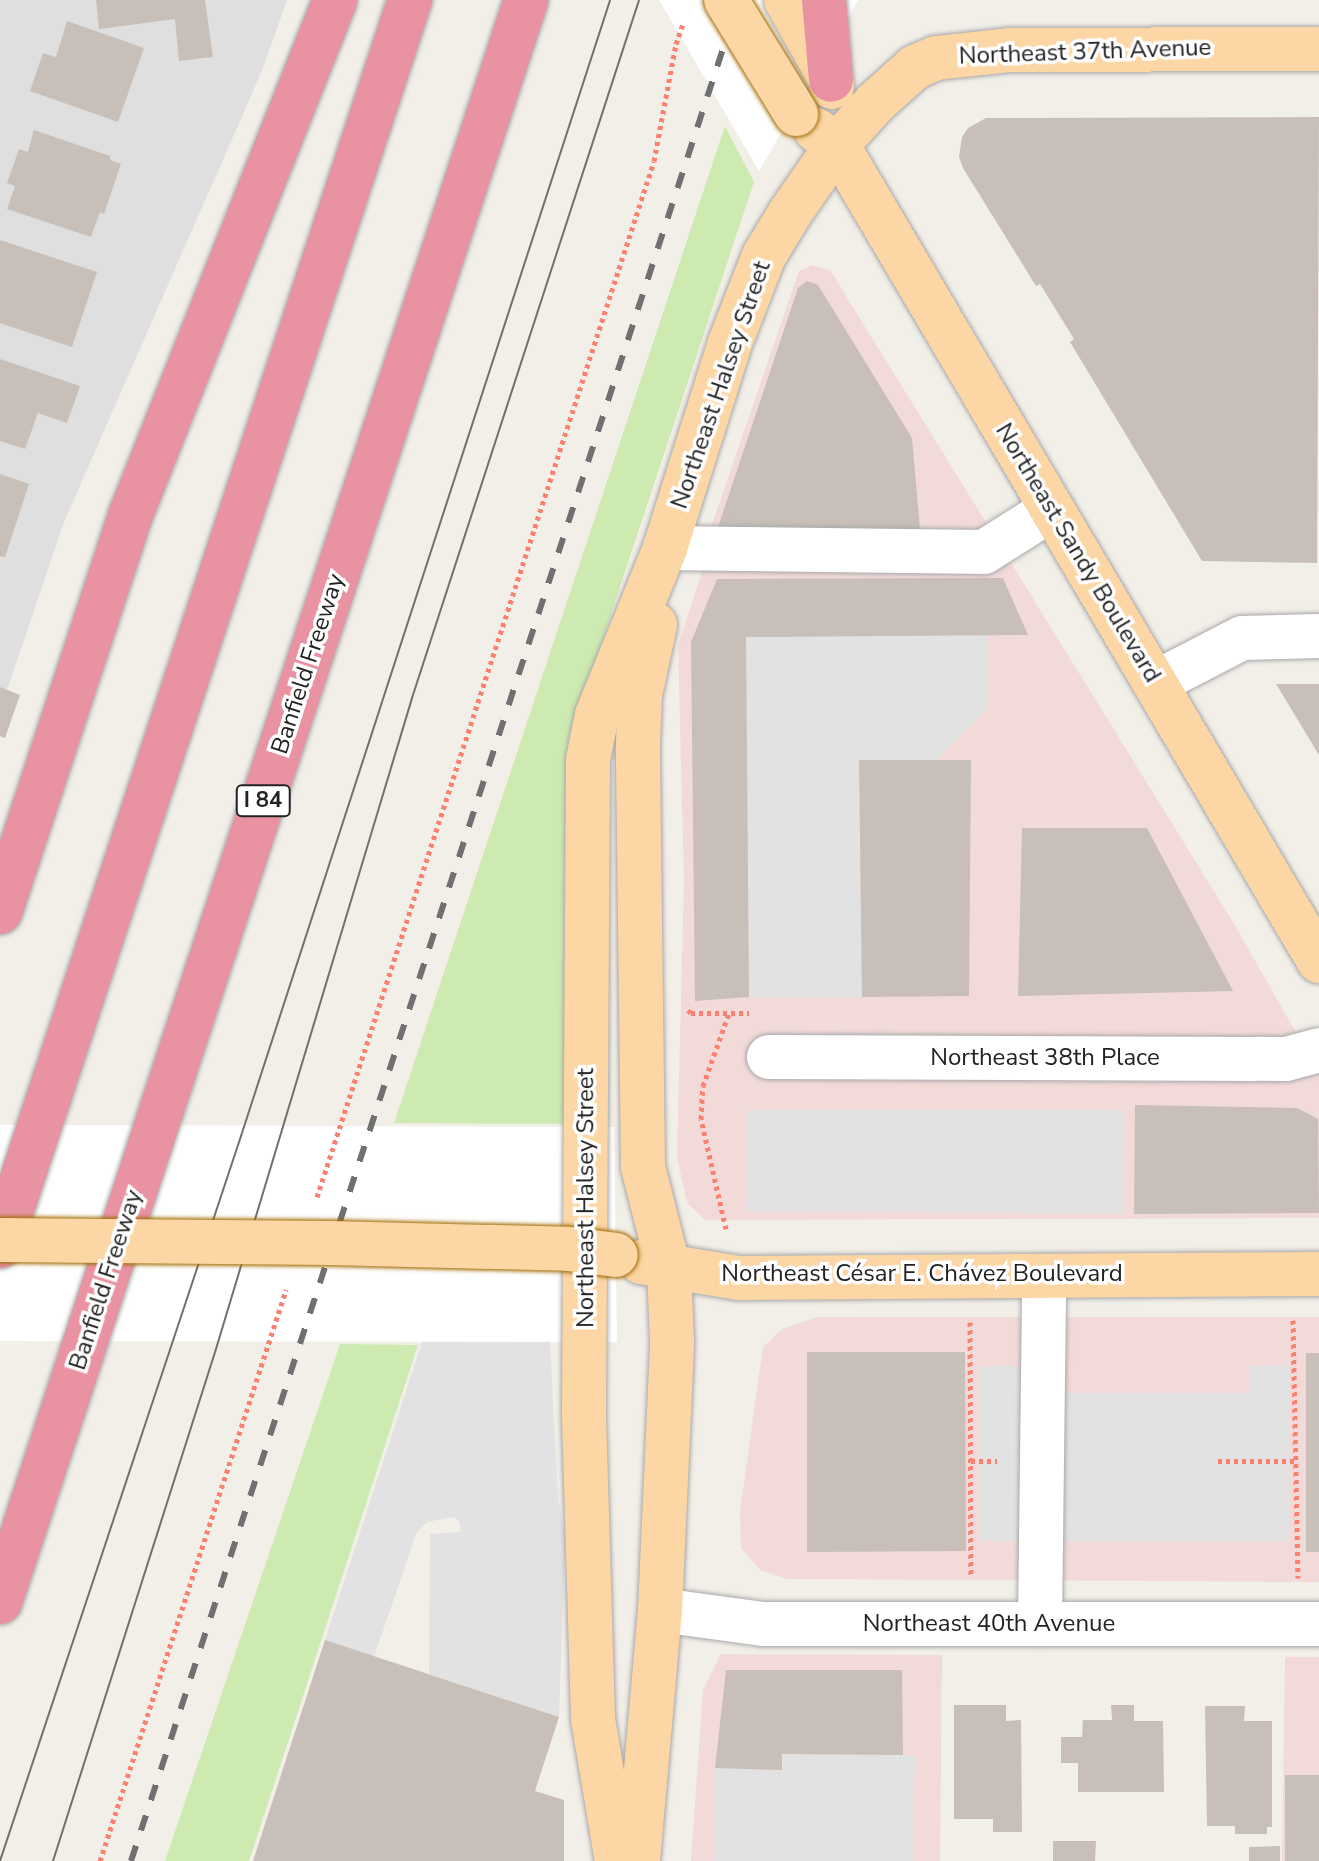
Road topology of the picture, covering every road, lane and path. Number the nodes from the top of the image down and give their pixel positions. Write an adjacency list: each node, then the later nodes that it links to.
1 (335, 0): 14 (highway)
2 (410, 0): 21 (highway)
3 (526, 0): 30 (highway, Banfield Freeway / I 84)
4 (786, 0): 8 (main road, Northeast Sandy Boulevard)
5 (824, 0): 8 (highway)
6 (706, 7): 9 (main road, Northeast Sandy Boulevard, bridge); 19 (path)
7 (1319, 49): 9 (main road, Northeast 37th Avenue)
8 (831, 80): 9 (main road, Northeast Sandy Boulevard)
9 (837, 145): 10 (main road, Northeast Sandy Boulevard); 11 (main road, Northeast Halsey Street)
10 (1052, 509): 11 (street); 13 (main road, Northeast Sandy Boulevard)
11 (665, 548): 22 (main road, Northeast Halsey Street); 36 (main road, Northeast Halsey Street)
12 (1319, 636): 13 (street)
13 (1155, 683): 15 (main road, Northeast Sandy Boulevard)
14 (0, 912)
15 (1319, 961)
16 (729, 1013): 20 (path)
17 (1319, 1050): 18 (street, Northeast 38th Place)
18 (769, 1057)
19 (312, 1210)
20 (727, 1232)
21 (0, 1243): 22 (main road, Northeast César E. Chávez Boulevard, bridge)
22 (669, 1269): 25 (main road, Northeast César E. Chávez Boulevard); 31 (main road, Northeast Halsey Street)
23 (1319, 1274): 24 (main road, Northeast César E. Chávez Boulevard)
24 (1044, 1276): 25 (main road, Northeast César E. Chávez Boulevard); 33 (street)
25 (970, 1277): 32 (path)
26 (287, 1286): 35 (path)
27 (1293, 1362): 29 (path)
28 (1218, 1461): 29 (path)
29 (1298, 1461): 34 (path)
30 (0, 1602)
31 (660, 1610): 32 (street, Northeast 40th Avenue); 37 (main road, Northeast Halsey Street)
32 (971, 1624): 33 (street, Northeast 40th Avenue)
33 (1040, 1624): 34 (street, Northeast 40th Avenue)
34 (1309, 1624)
35 (100, 1861)
36 (617, 1861)
37 (638, 1861)

